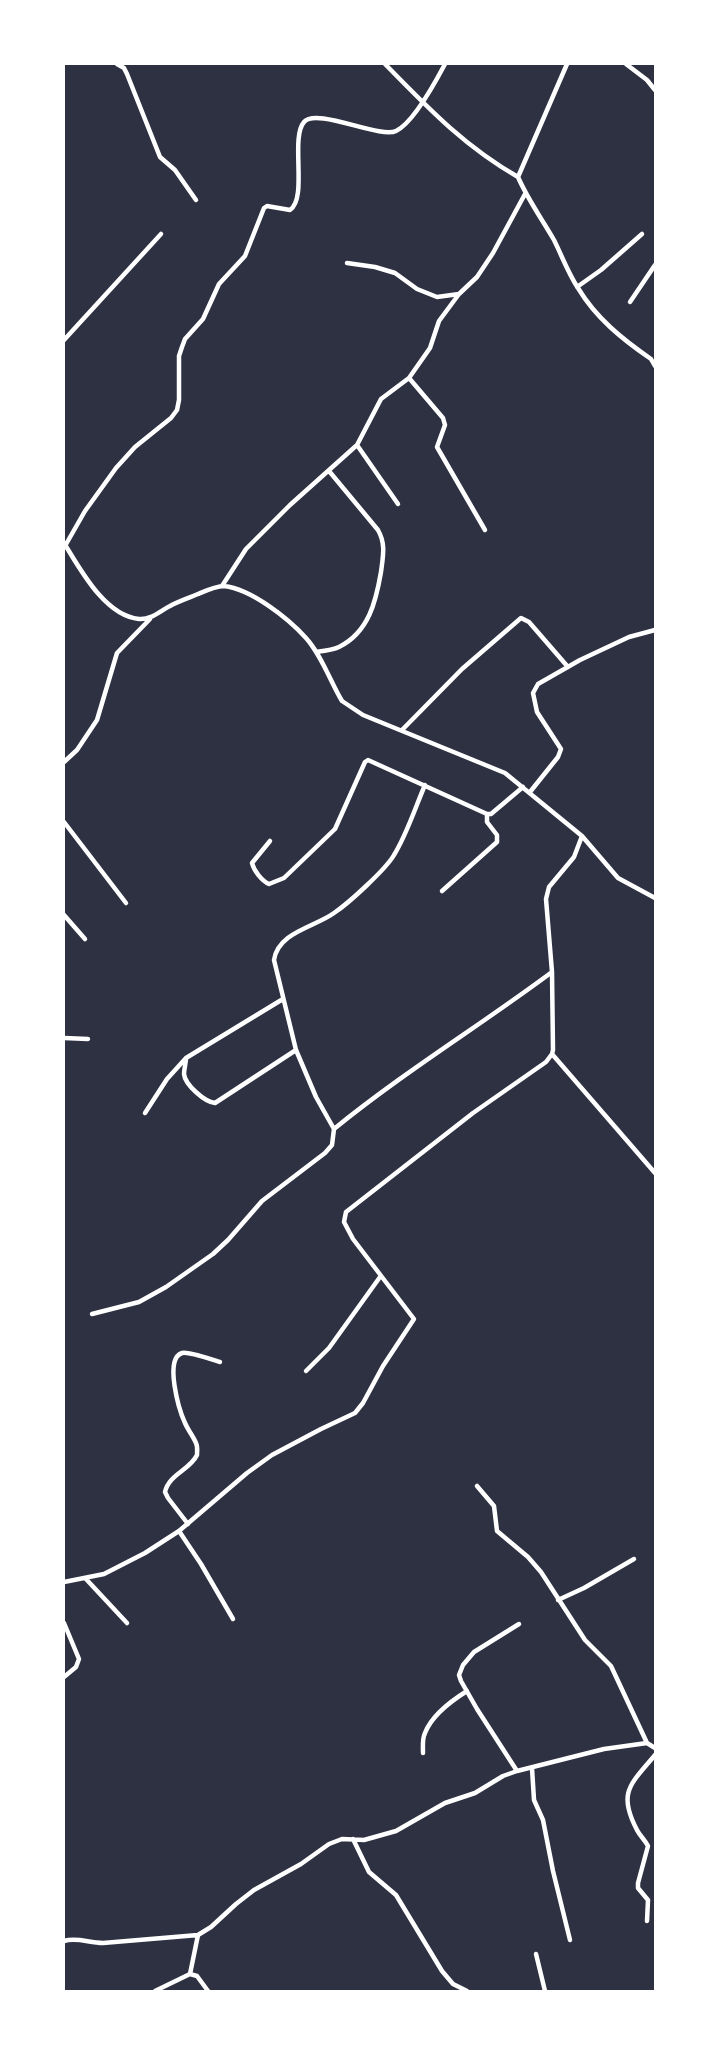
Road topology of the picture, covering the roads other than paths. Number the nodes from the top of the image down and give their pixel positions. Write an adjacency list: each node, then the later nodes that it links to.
1 (117, 64): 10 (street)
2 (385, 64): 7 (street)
3 (445, 64): 7 (street)
4 (567, 64): 8 (street)
5 (626, 64): 6 (street)
6 (655, 90)
7 (423, 102): 8 (street); 25 (street)
8 (518, 177): 9 (street)
9 (525, 194): 15 (street); 16 (street)
10 (196, 200)
11 (161, 234): 18 (street)
12 (642, 234): 15 (street)
13 (347, 263): 16 (street)
14 (655, 265): 17 (street)
15 (576, 287): 19 (street)
16 (459, 294): 20 (street)
17 (630, 302)
18 (64, 340)
19 (655, 366)
20 (409, 378): 21 (street); 24 (street)
21 (357, 445): 22 (street); 23 (street)
22 (329, 471): 26 (street); 29 (street)
23 (398, 504)
24 (485, 530)
25 (65, 545): 27 (street)
26 (222, 586): 27 (street); 29 (street)
27 (150, 618): 32 (street)
28 (655, 630): 30 (street)
29 (316, 652): 31 (street)
30 (568, 667): 31 (street); 35 (street)
31 (402, 730): 34 (street)
32 (64, 762)
33 (424, 785): 36 (street); 39 (street); 46 (street)
34 (523, 787): 35 (street); 36 (street)
35 (530, 792): 38 (street)
36 (487, 814): 40 (street)
37 (64, 822): 42 (street)
38 (582, 836): 41 (street); 45 (street)
39 (270, 841)
40 (442, 891)
41 (655, 898)
42 (126, 903)
43 (64, 915): 44 (street)
44 (85, 939)
45 (552, 972): 50 (street); 53 (street)
46 (283, 999): 49 (street); 51 (street)
47 (64, 1038): 48 (street)
48 (88, 1039)
49 (296, 1050): 51 (street); 53 (street)
50 (552, 1054): 54 (street); 55 (street)
51 (186, 1058): 52 (street)
52 (145, 1114)
53 (334, 1129): 56 (street)
54 (655, 1173)
55 (380, 1277): 58 (street); 60 (street)
56 (92, 1314)
57 (220, 1362): 60 (street)
58 (306, 1371)
59 (477, 1486): 65 (street)
60 (188, 1524): 61 (street)
61 (179, 1531): 63 (street); 66 (street)
62 (634, 1559): 65 (street)
63 (86, 1579): 64 (street); 67 (street)
64 (64, 1582)
65 (558, 1600): 72 (street)
66 (233, 1620)
67 (127, 1623)
68 (64, 1624): 70 (street)
69 (519, 1624): 71 (street)
70 (64, 1677)
71 (467, 1691): 74 (street); 77 (street)
72 (647, 1742): 73 (street); 76 (street)
73 (655, 1748)
74 (423, 1753)
75 (655, 1755): 79 (street)
76 (532, 1768): 77 (street); 82 (street)
77 (517, 1771): 78 (street)
78 (352, 1839): 80 (street); 87 (street)
79 (647, 1921)
80 (198, 1935): 81 (street); 84 (street)
81 (64, 1940)
82 (570, 1940)
83 (536, 1954): 88 (street)
84 (190, 1974): 85 (street); 86 (street)
85 (155, 1991)
86 (208, 1991)
87 (467, 1991)
88 (545, 1991)

